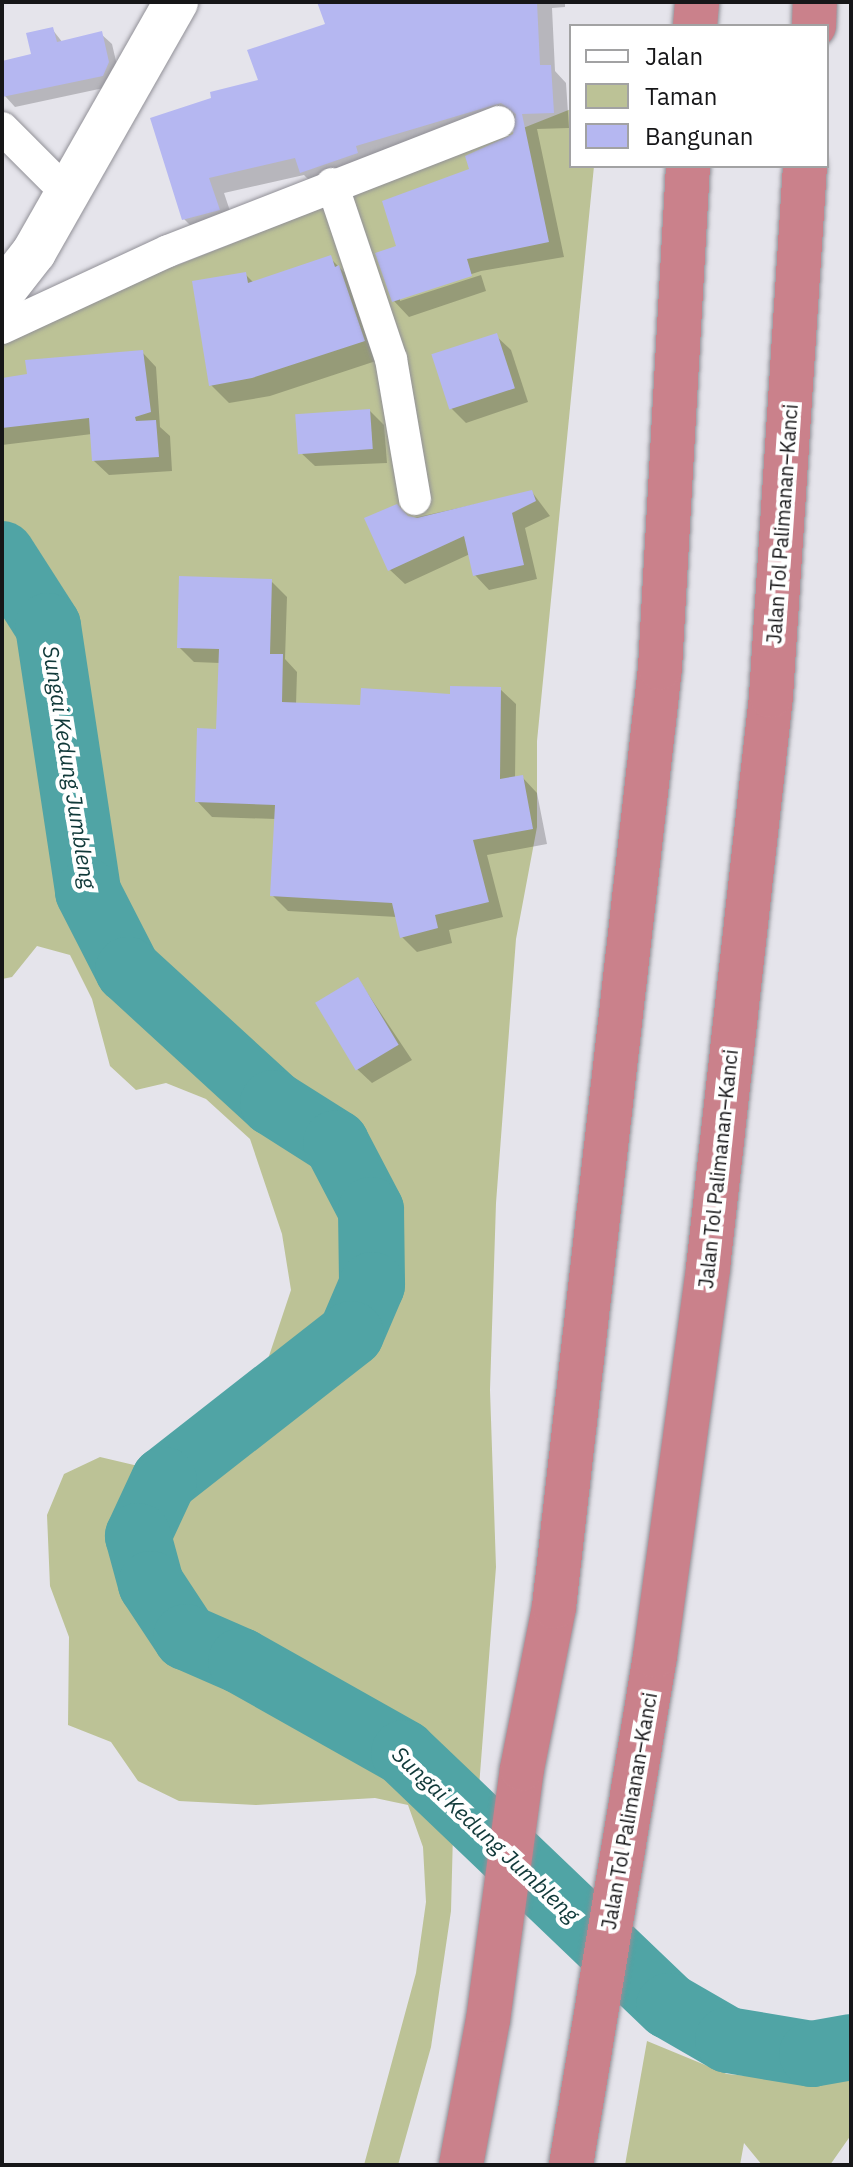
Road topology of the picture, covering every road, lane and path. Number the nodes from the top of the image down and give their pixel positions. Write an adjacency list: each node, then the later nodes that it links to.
1 (176, 2): 11 (street)
2 (697, 2): 4 (highway)
3 (815, 2): 5 (highway)
4 (695, 24)
5 (814, 24)
6 (499, 122): 10 (street)
7 (2, 128): 11 (street)
8 (688, 168): 15 (highway)
9 (805, 168): 16 (highway, Jalan Tol Palimanan–Kanci)
10 (332, 184): 13 (street); 14 (street)
11 (67, 193): 12 (street)
12 (2, 293)
13 (2, 328)
14 (415, 499)
15 (461, 2165)
16 (571, 2165)

